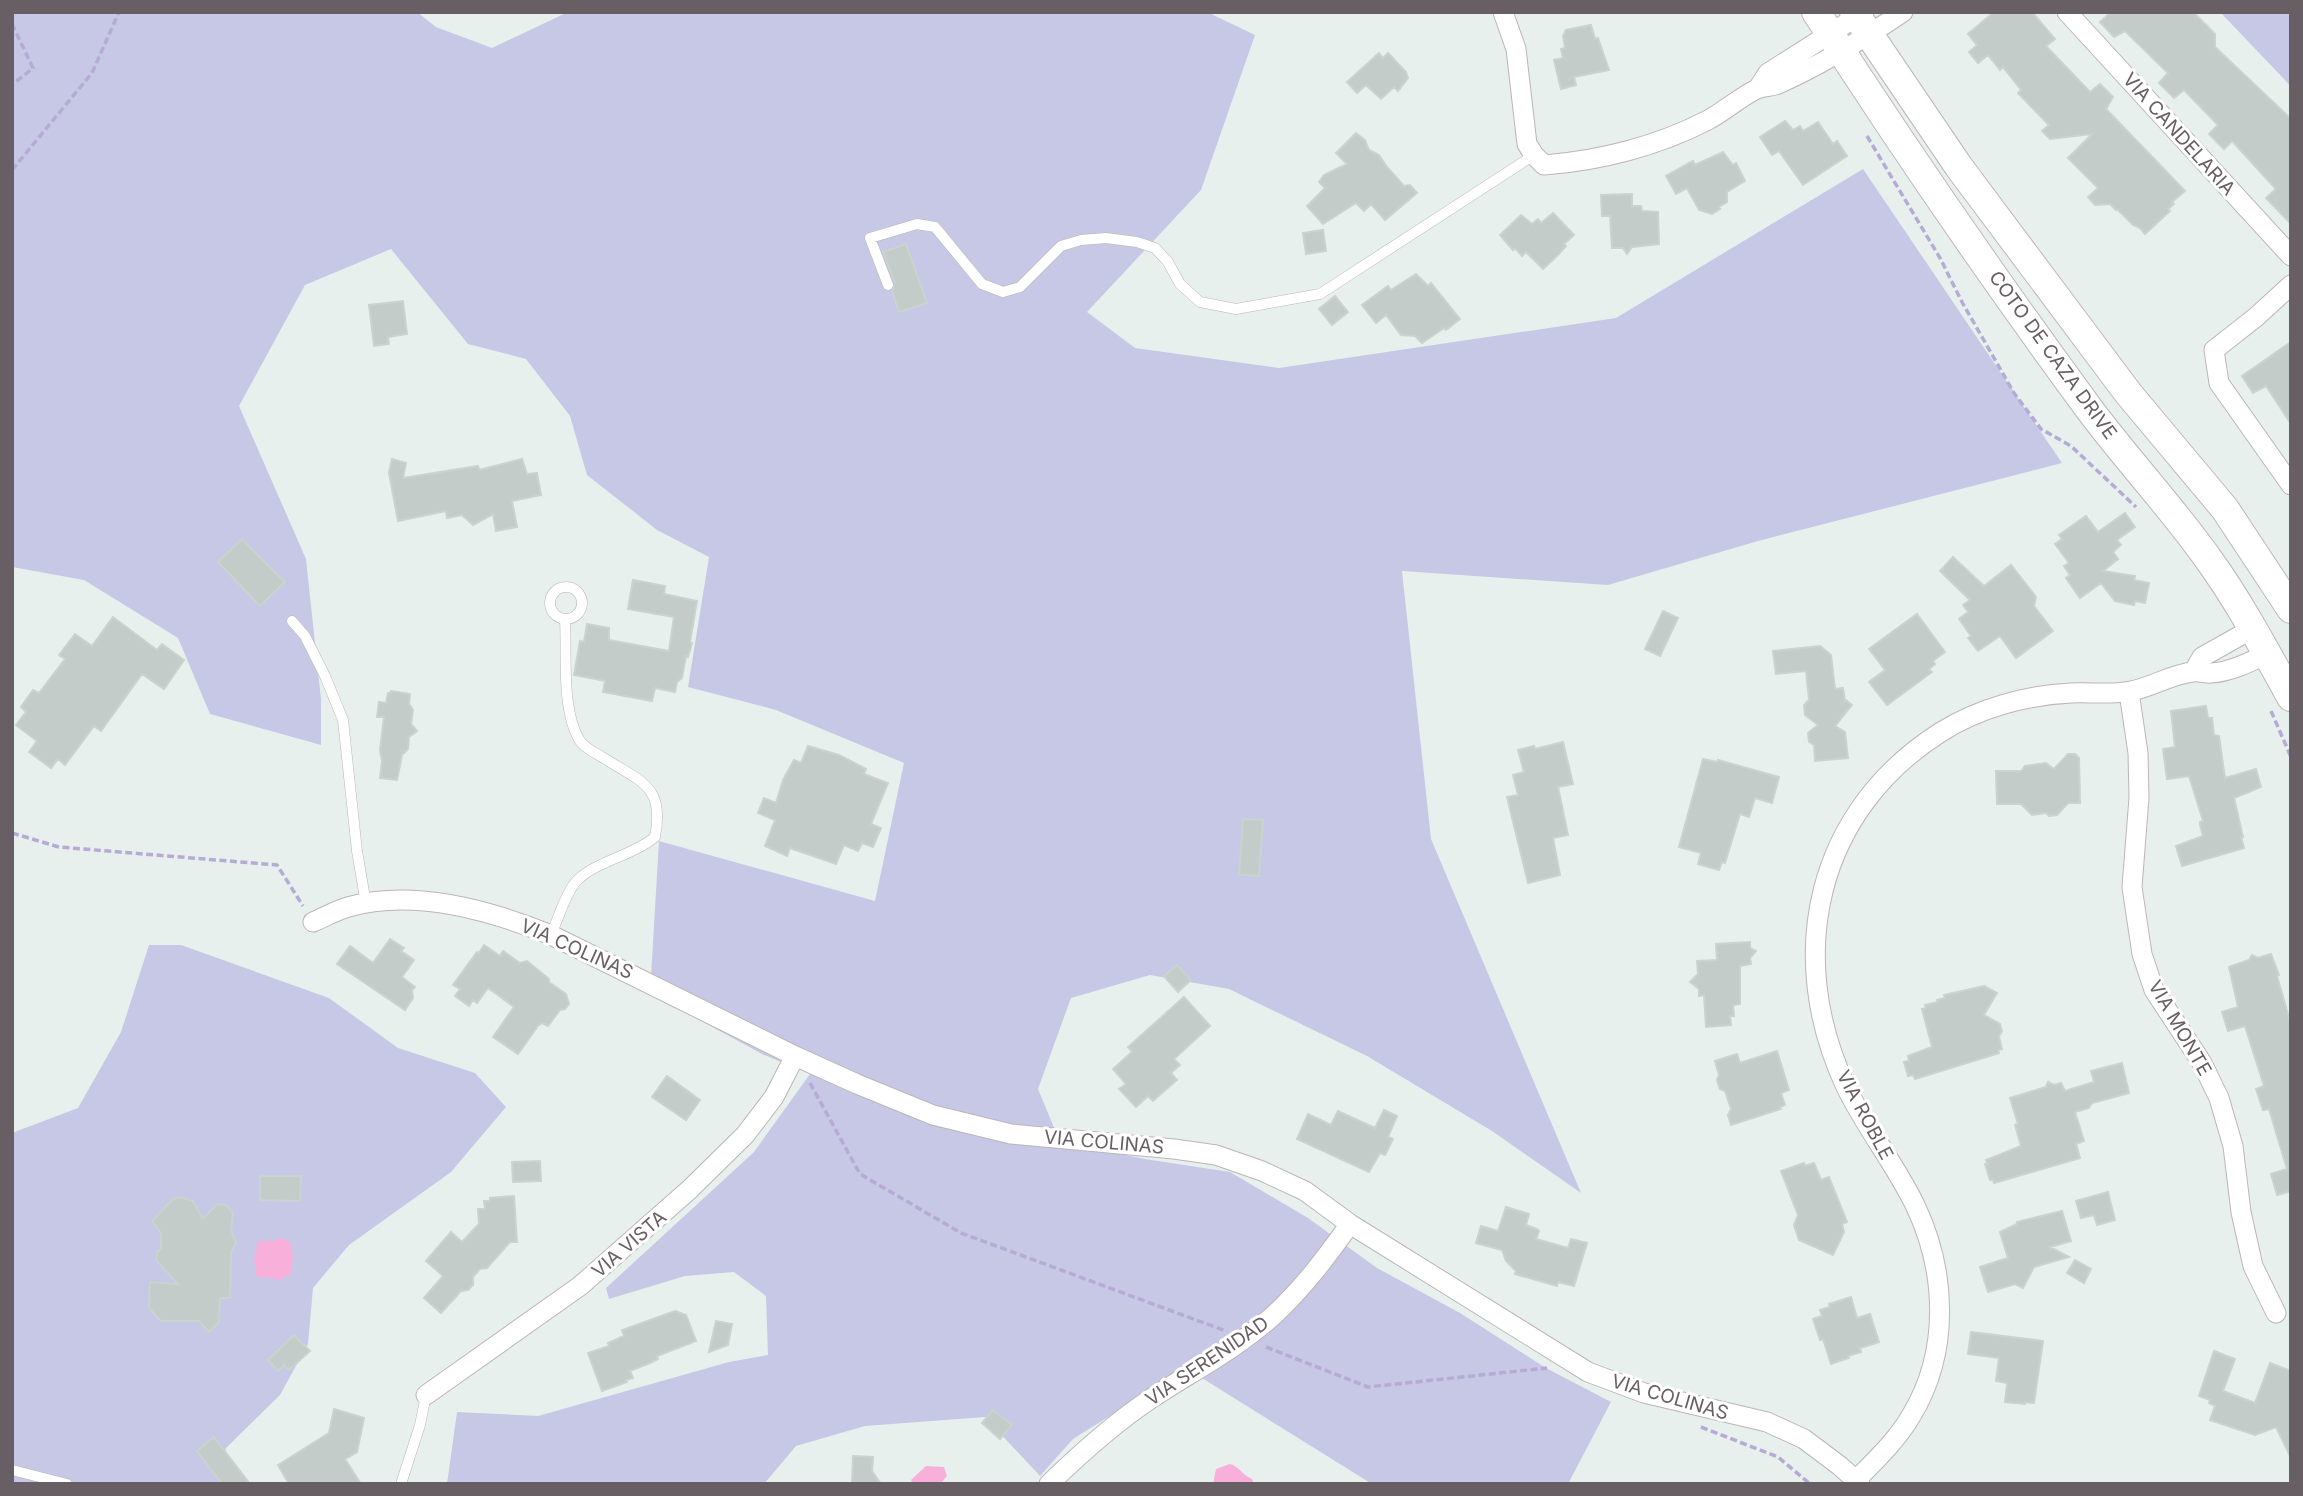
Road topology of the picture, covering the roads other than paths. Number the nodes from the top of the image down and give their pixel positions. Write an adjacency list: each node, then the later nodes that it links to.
1 (1503, 12): 6 (street)
2 (1903, 12): 4 (street)
3 (2067, 12): 7 (street, VIA CANDELARIA)
4 (1861, 19): 5 (street); 11 (main road, COTO DE CAZA DRIVE)
5 (1830, 32): 6 (street); 14 (main road, COTO DE CAZA DRIVE)
6 (1534, 155): 8 (lane)
7 (2291, 256)
8 (888, 285)
9 (2291, 285): 10 (street)
10 (2291, 485)
11 (2291, 610)
12 (565, 619): 21 (lane)
13 (292, 621): 19 (lane)
14 (2252, 629): 15 (main road, COTO DE CAZA DRIVE); 16 (street, VIA ROBLE)
15 (2267, 654): 16 (street, VIA ROBLE); 18 (main road, COTO DE CAZA DRIVE)
16 (2194, 671): 17 (street, VIA ROBLE)
17 (2129, 692): 24 (street, VIA MONTE); 27 (street, VIA ROBLE)
18 (2280, 701)
19 (366, 904): 20 (street, VIA COLINAS); 21 (street, VIA COLINAS)
20 (313, 922)
21 (551, 935): 22 (street, VIA COLINAS)
22 (795, 1056): 23 (street, VIA COLINAS); 25 (street, VIA VISTA)
23 (1350, 1224): 27 (street, VIA COLINAS); 30 (street, VIA SERENIDAD)
24 (2276, 1313)
25 (426, 1395): 29 (lane)
26 (12, 1470): 28 (lane)
27 (1858, 1481)
28 (67, 1484)
29 (401, 1484)
30 (1049, 1484)

